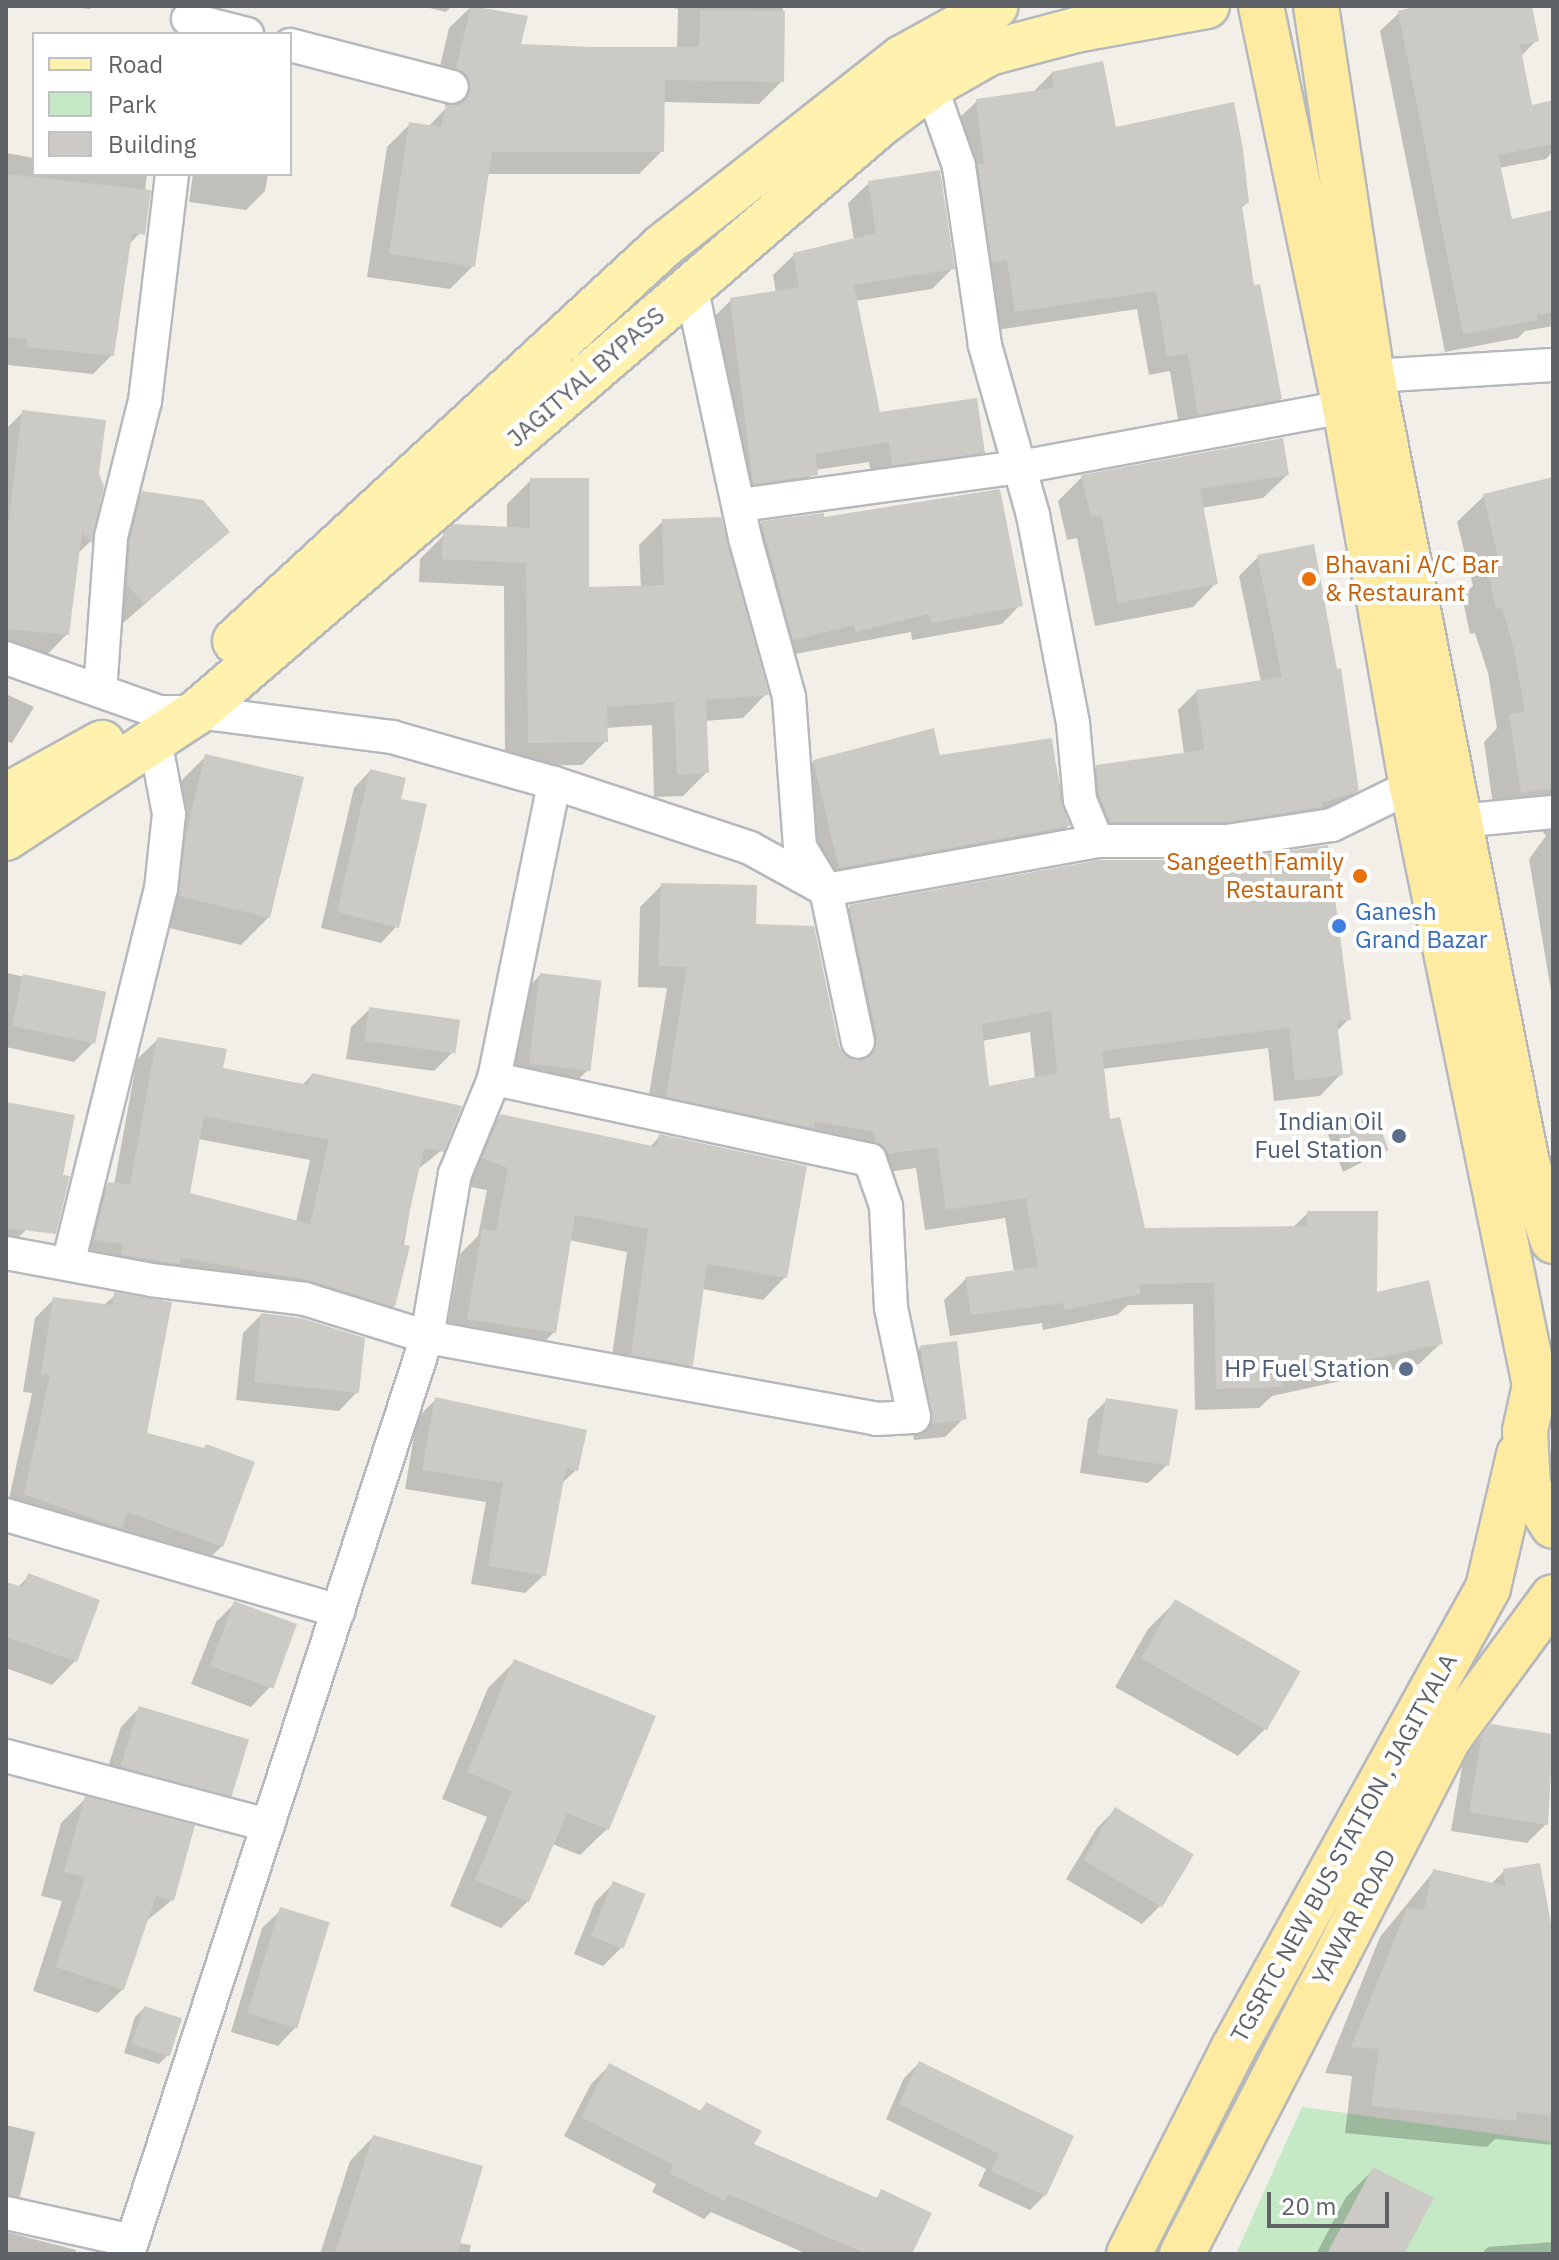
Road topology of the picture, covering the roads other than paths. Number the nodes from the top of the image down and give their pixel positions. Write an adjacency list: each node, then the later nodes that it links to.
1 (996, 6): 18 (main road, JAGITYAL BYPASS)
2 (1207, 6): 8 (main road, JAGITYAL BYPASS)
3 (1261, 6): 13 (highway)
4 (1316, 6): 13 (highway)
5 (188, 20): 6 (street)
6 (239, 32)
7 (292, 46): 9 (street)
8 (931, 86): 11 (main road, JAGITYAL BYPASS); 14 (street)
9 (452, 87)
10 (172, 176): 17 (street)
11 (691, 286): 15 (street); 18 (main road, JAGITYAL BYPASS)
12 (1553, 365): 13 (street)
13 (1359, 392): 14 (street); 20 (highway); 23 (highway)
14 (1020, 467): 15 (street); 25 (street)
15 (741, 505): 26 (street)
16 (6, 658): 17 (street)
17 (100, 691): 18 (street)
18 (170, 721): 19 (street); 21 (main road, JAGITYAL BYPASS); 24 (main road, JAGITYAL BYPASS); 31 (street)
19 (554, 783): 26 (street); 28 (street)
20 (1412, 786): 25 (street); 33 (highway)
21 (6, 796)
22 (1553, 812): 23 (street)
23 (1459, 821): 29 (highway)
24 (6, 838)
25 (1097, 841): 26 (street)
26 (826, 890): 27 (street)
27 (858, 1042)
28 (494, 1079): 32 (street); 32 (street)
29 (1553, 1241)
30 (6, 1253): 31 (street)
31 (68, 1264): 32 (street)
32 (427, 1337): 37 (street)
33 (1539, 1416): 35 (highway); 42 (highway, TGSRTC NEW BUS STATION , JAGITYALA)
34 (6, 1515): 37 (street)
35 (1553, 1526)
36 (1553, 1597): 43 (highway, YAWAR ROAD)
37 (338, 1611): 39 (street)
38 (6, 1756): 39 (street)
39 (268, 1825): 41 (street)
40 (6, 2213): 41 (street)
41 (130, 2248)
42 (1129, 2254)
43 (1182, 2254)

